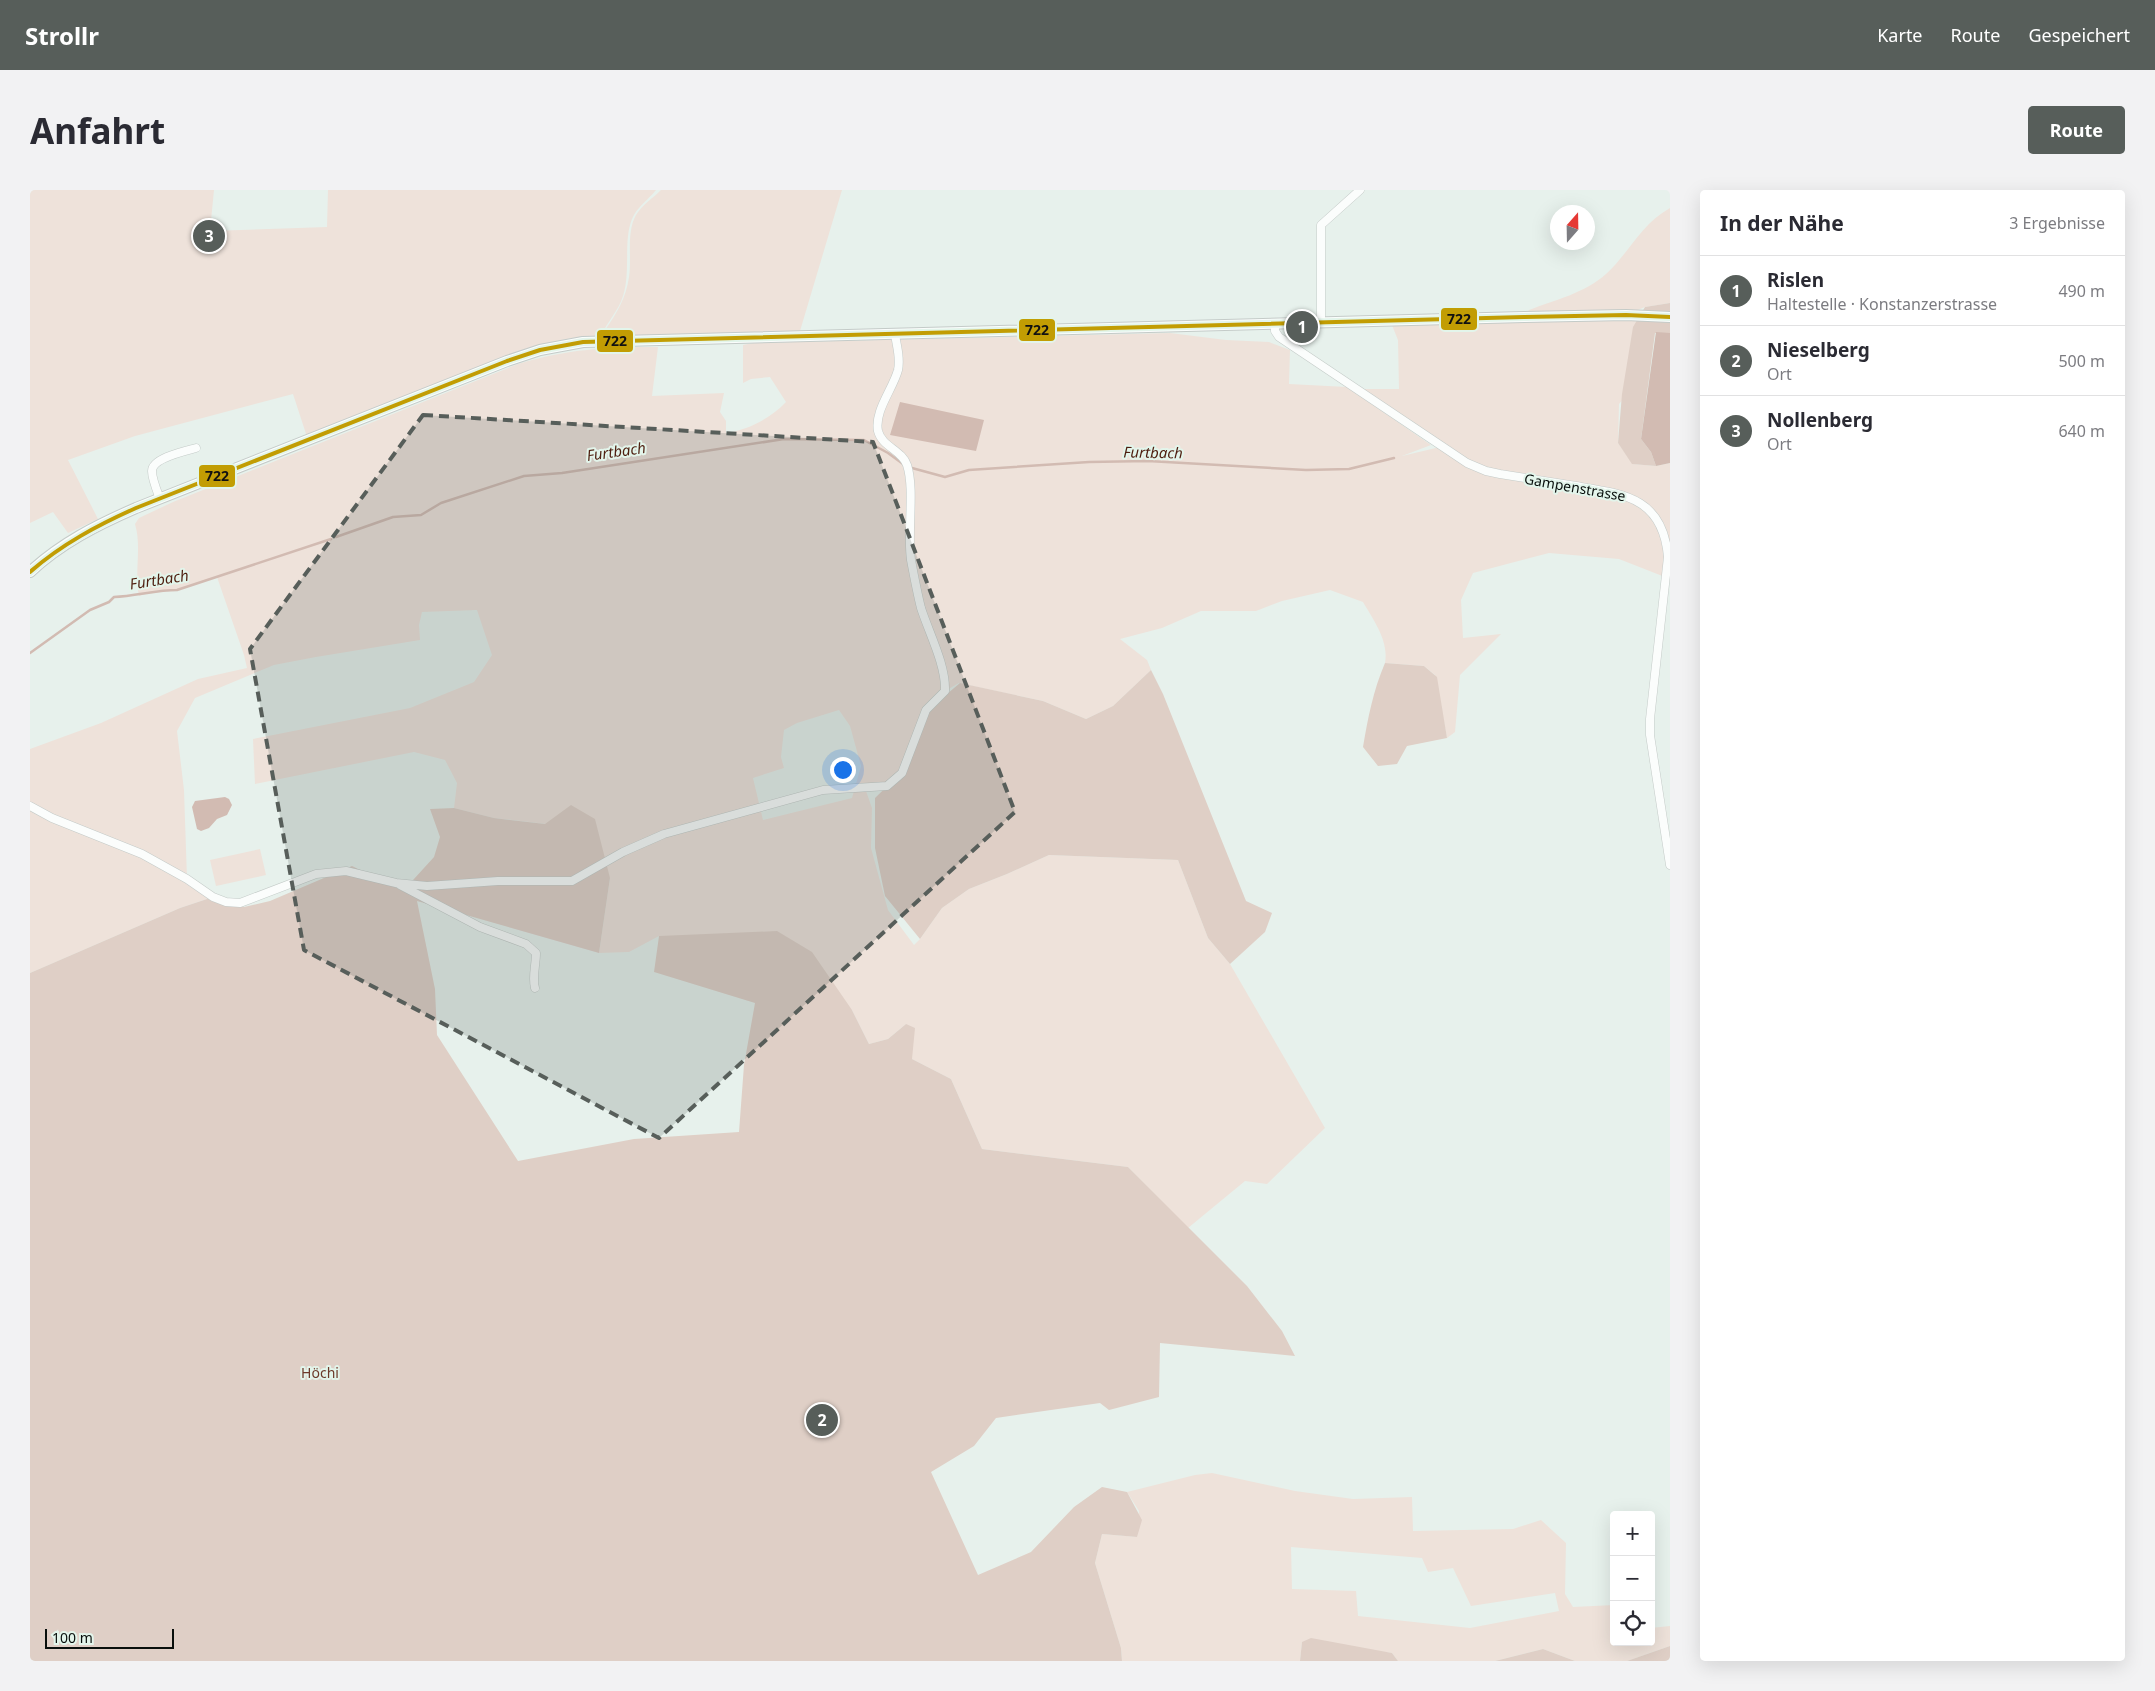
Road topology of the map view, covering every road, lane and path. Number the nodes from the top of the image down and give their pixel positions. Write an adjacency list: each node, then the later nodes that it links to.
1 (1360, 190): 3 (street)
2 (1670, 317): 3 (main road)
3 (1322, 322): 4 (main road)
4 (1275, 323): 5 (main road); 10 (street, Gampenstrasse)
5 (895, 333): 7 (main road); 11 (street)
6 (196, 448): 7 (street)
7 (160, 498): 8 (main road)
8 (30, 572)
9 (30, 806): 11 (street)
10 (1670, 865)
11 (396, 883): 12 (street)
12 (536, 988)

